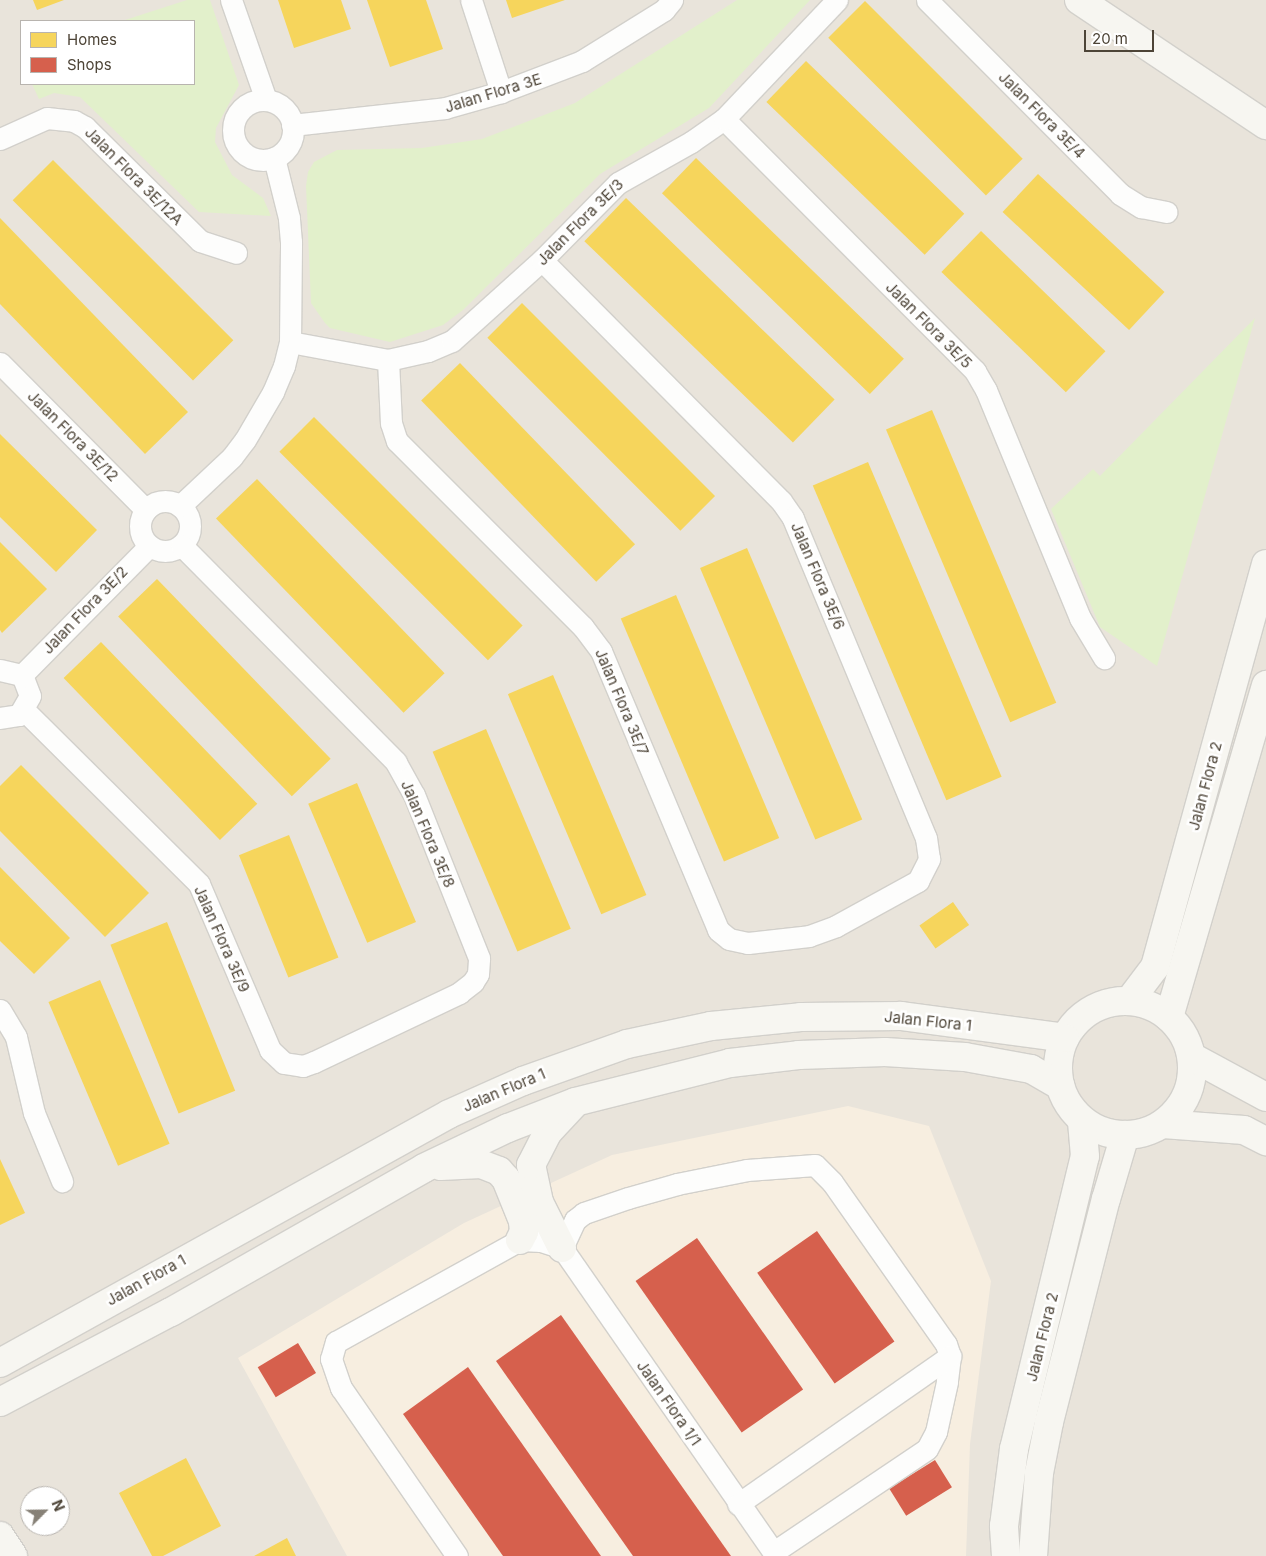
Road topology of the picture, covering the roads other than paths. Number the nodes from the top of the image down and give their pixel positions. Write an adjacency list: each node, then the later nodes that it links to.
1 (231, 0): 8 (street)
2 (471, 0): 7 (street)
3 (837, 0): 9 (street, Jalan Flora 3E/3)
4 (927, 0): 14 (street, Jalan Flora 3E/4)
5 (1079, 0): 11 (street)
6 (672, 3): 7 (street, Jalan Flora 3E)
7 (501, 92): 10 (street, Jalan Flora 3E)
8 (266, 100): 10 (street); 13 (street)
9 (724, 119): 16 (street, Jalan Flora 3E/3); 25 (street, Jalan Flora 3E/5)
10 (292, 125): 13 (street)
11 (1266, 125)
12 (0, 139): 15 (street, Jalan Flora 3E/12A)
13 (274, 158): 17 (street)
14 (1167, 212)
15 (236, 253)
16 (542, 260): 18 (street, Jalan Flora 3E/3); 31 (street, Jalan Flora 3E/6)
17 (290, 342): 18 (street, Jalan Flora 3E/3); 20 (street)
18 (388, 360): 31 (street, Jalan Flora 3E/7)
19 (0, 364): 21 (street, Jalan Flora 3E/12)
20 (180, 506): 21 (street); 22 (street)
21 (146, 510): 23 (street)
22 (181, 545): 23 (street); 35 (street, Jalan Flora 3E/8)
23 (149, 546): 27 (street, Jalan Flora 3E/2)
24 (1266, 564): 32 (street, Jalan Flora 2)
25 (1104, 658)
26 (0, 670): 27 (street)
27 (22, 675): 29 (street)
28 (1266, 685): 34 (street, Jalan Flora 2)
29 (24, 710): 30 (street); 35 (street, Jalan Flora 3E/9)
30 (0, 718)
31 (836, 926)
32 (1130, 1000): 34 (street); 36 (street)
33 (0, 1010): 46 (street)
34 (1169, 1017): 37 (street)
35 (380, 1028)
36 (1065, 1038): 38 (street); 50 (street, Jalan Flora 1)
37 (1192, 1057): 39 (street); 42 (street)
38 (1060, 1086): 40 (street); 41 (street)
39 (1266, 1097)
40 (575, 1102): 45 (street); 48 (street)
41 (1082, 1120): 43 (street); 57 (street, Jalan Flora 2)
42 (1163, 1124): 43 (street); 44 (street)
43 (1126, 1135): 58 (street, Jalan Flora 2)
44 (1266, 1141)
45 (424, 1168): 47 (street); 51 (street)
46 (62, 1181)
47 (520, 1240): 48 (street); 56 (street)
48 (562, 1248): 49 (street); 52 (street, Jalan Flora 1/1)
49 (950, 1356): 52 (street); 54 (street)
50 (0, 1363)
51 (0, 1402)
52 (738, 1504): 54 (street, Jalan Flora 1/1)
53 (0, 1536): 55 (street)
54 (775, 1554)
55 (12, 1556)
56 (457, 1556)
57 (1006, 1556)
58 (1034, 1556)

